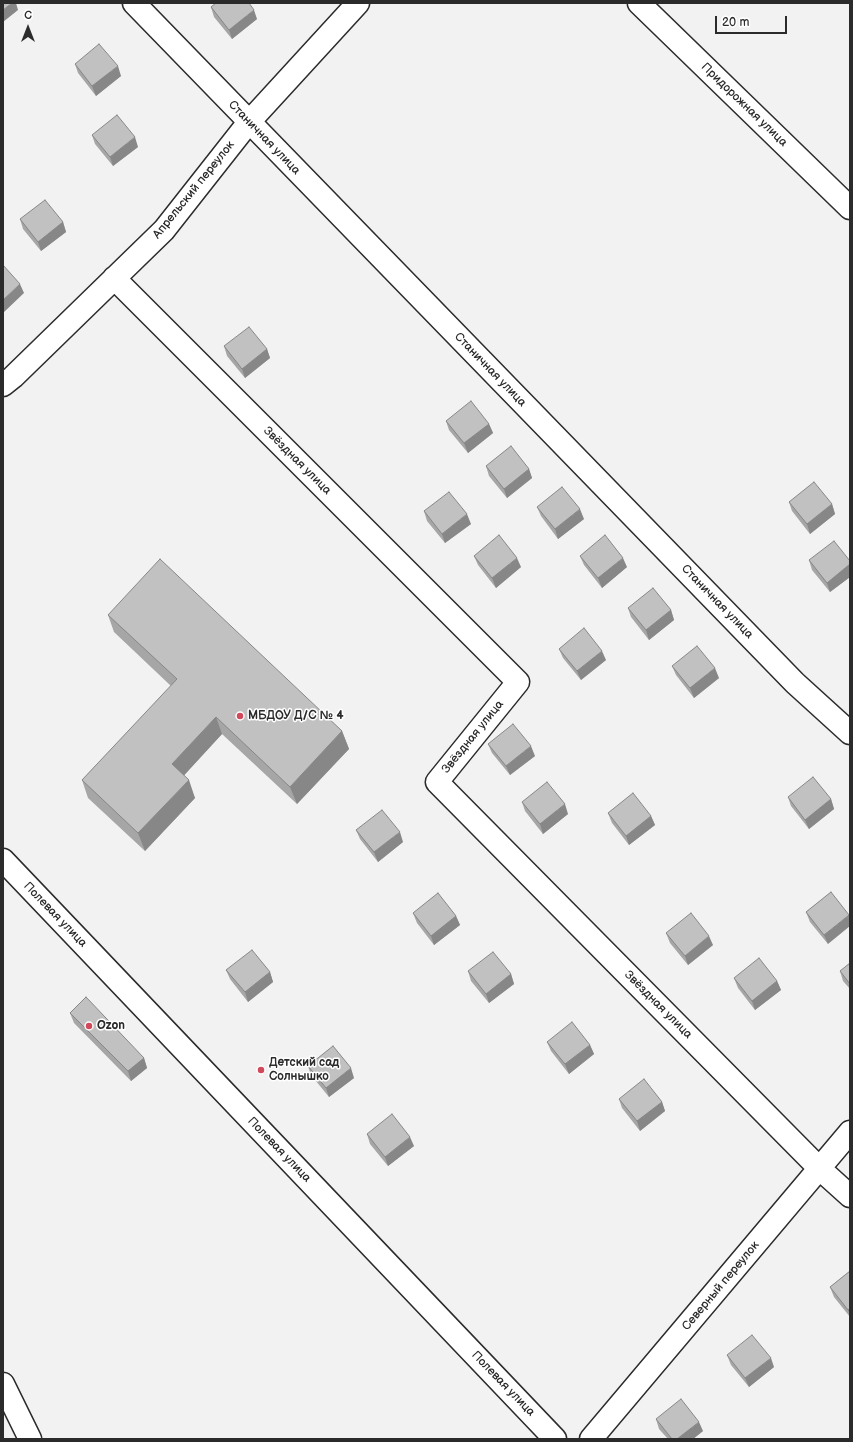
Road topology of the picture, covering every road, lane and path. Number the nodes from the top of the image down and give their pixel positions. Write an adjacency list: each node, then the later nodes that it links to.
1 (134, 3): 4 (street, Станичная улица)
2 (358, 3): 4 (street, Апрельский переулок)
3 (639, 3): 5 (street, Придорожная улица)
4 (249, 122): 6 (street, Апрельский переулок); 8 (street, Станичная улица)
5 (850, 208)
6 (114, 278): 7 (street, Апрельский переулок); 11 (street, Звёздная улица)
7 (6, 376)
8 (850, 733)
9 (3, 860): 15 (street, Полевая улица)
10 (850, 1132): 11 (street, Северный переулок)
11 (820, 1169): 12 (street, Звёздная улица); 16 (street, Северный переулок)
12 (850, 1196)
13 (3, 1384): 14 (street)
14 (30, 1439)
15 (555, 1439)
16 (591, 1439)

